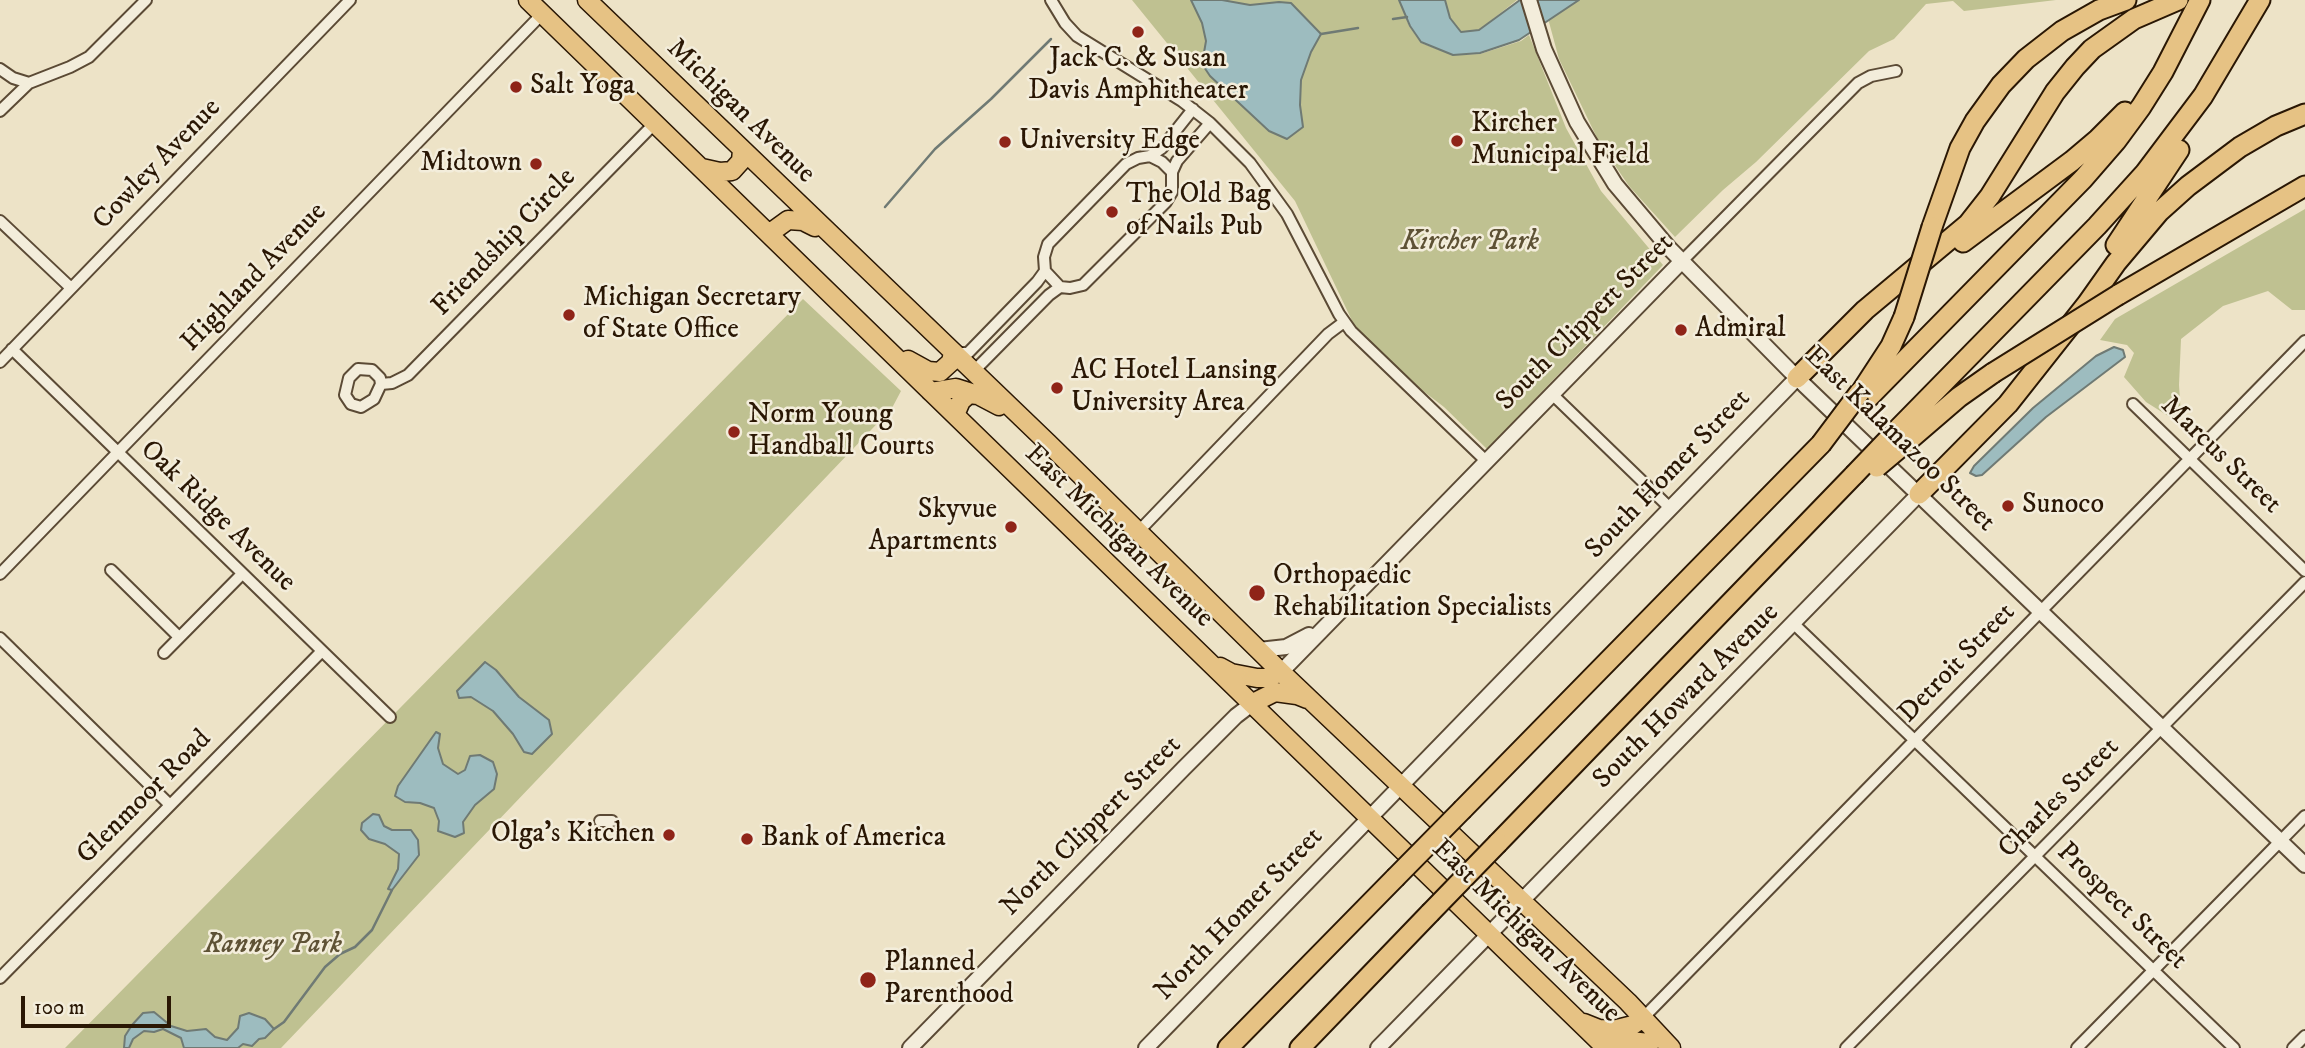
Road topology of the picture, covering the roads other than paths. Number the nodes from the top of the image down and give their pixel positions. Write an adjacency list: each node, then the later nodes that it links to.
1 (146, 0): 15 (street)
2 (350, 0): 34 (street, Cowley Avenue)
3 (528, 0): 11 (main road)
4 (587, 0): 21 (main road, Michigan Avenue)
5 (1051, 0): 16 (street)
6 (1529, 0): 30 (street, East Kalamazoo Street)
7 (2126, 0): 49 (highway, bridge)
8 (2178, 0): 32 (highway)
9 (2256, 8): 12 (highway)
10 (2196, 9): 32 (highway); 49 (highway)
11 (542, 14): 19 (main road, East Michigan Avenue); 54 (street, Highland Avenue)
12 (2229, 55): 38 (highway); 53 (highway)
13 (0, 69): 15 (street)
14 (1896, 71): 30 (street, South Clippert Street)
15 (29, 83): 17 (street)
16 (1193, 109): 20 (street); 22 (street)
17 (0, 111)
18 (2305, 114): 38 (highway)
19 (656, 123): 23 (main road, East Michigan Avenue); 45 (street, Friendship Circle)
20 (1210, 123): 24 (street); 35 (street)
21 (742, 150): 23 (main road); 28 (main road, Michigan Avenue)
22 (1150, 156): 24 (street); 31 (street)
23 (702, 168): 27 (main road, East Michigan Avenue)
24 (1172, 172): 33 (street)
25 (2305, 186): 53 (highway, bridge)
26 (0, 221): 34 (street)
27 (769, 233): 28 (main road); 37 (main road, East Michigan Avenue)
28 (830, 235): 29 (main road, Michigan Avenue)
29 (856, 261): 40 (main road, East Michigan Avenue)
30 (1682, 261): 44 (street, East Kalamazoo Street); 47 (street, South Clippert Street)
31 (1045, 271): 33 (street); 40 (street)
32 (1895, 286): 44 (highway)
33 (1060, 287): 43 (street)
34 (71, 288): 39 (street, Cowley Avenue)
35 (1344, 322): 56 (street); 59 (street)
36 (2305, 341): 55 (street, Detroit Street)
37 (883, 344): 42 (main road); 46 (main road, East Michigan Avenue)
38 (2054, 344): 57 (highway)
39 (12, 349): 41 (street, Cowley Avenue); 54 (street, Oak Ridge Avenue)
40 (953, 352): 42 (main road); 43 (main road, East Michigan Avenue)
41 (0, 362)
42 (928, 371): 43 (main road)
43 (973, 372): 52 (main road, East Michigan Avenue)
44 (1797, 378): 57 (street, East Kalamazoo Street); 58 (street, South Homer Street)
45 (381, 384)
46 (931, 392): 48 (main road); 51 (main road, East Michigan Avenue)
47 (1552, 394): 56 (street, South Clippert Street); 58 (street)
48 (978, 395): 51 (main road); 52 (main road)
49 (1864, 396): 101 (highway, bridge)
50 (2133, 404): 55 (street, Marcus Street)
51 (955, 415): 73 (main road, East Michigan Avenue)
52 (1020, 416): 59 (main road, East Michigan Avenue)
53 (1904, 434): 102 (highway, bridge)
54 (118, 452): 62 (street, Highland Avenue); 63 (street, Oak Ridge Avenue)
55 (2189, 458): 61 (street, Marcus Street); 65 (street, Detroit Street)
56 (1485, 460): 67 (street, South Clippert Street)
57 (1919, 494): 65 (street, East Kalamazoo Street); 66 (street, South Howard Avenue)
58 (1671, 509): 80 (street, South Homer Street)
59 (1138, 532): 70 (main road, East Michigan Avenue)
60 (110, 570): 68 (street)
61 (2305, 571)
62 (0, 574)
63 (242, 574): 68 (street); 71 (street, Oak Ridge Avenue)
64 (2305, 582): 78 (street, Charles Street)
65 (2041, 611): 78 (street, East Kalamazoo Street); 79 (street, Detroit Street)
66 (1794, 624): 79 (street, Prospect Street); 89 (street, South Howard Avenue)
67 (1322, 627): 70 (street, South Clippert Street); 74 (street, South Clippert Street)
68 (179, 637): 72 (street)
69 (0, 638): 81 (street)
70 (1259, 650): 74 (main road, East Michigan Avenue)
71 (322, 651): 77 (street, Oak Ridge Avenue); 81 (street, Glenmoor Road)
72 (164, 653)
73 (1210, 663): 74 (main road); 75 (main road, East Michigan Avenue)
74 (1281, 672): 76 (main road, East Michigan Avenue)
75 (1252, 703): 76 (main road); 82 (main road, East Michigan Avenue); 99 (street, North Clippert Street)
76 (1318, 707): 80 (main road, East Michigan Avenue)
77 (390, 717)
78 (2163, 728): 86 (street, East Kalamazoo Street); 87 (street, Charles Street)
79 (1914, 741): 87 (street, Prospect Street); 94 (street, Detroit Street)
80 (1400, 786): 82 (street, South Homer Street); 89 (main road, East Michigan Avenue)
81 (170, 805): 92 (street, Glenmoor Road)
82 (1370, 816): 90 (main road, East Michigan Avenue); 100 (street, North Homer Street)
83 (2305, 816): 86 (street)
84 (600, 821): 85 (street)
85 (612, 821)
86 (2280, 841): 88 (street, East Kalamazoo Street); 91 (street)
87 (2035, 856): 91 (street, Prospect Street); 106 (street, Charles Street)
88 (2305, 865)
89 (1521, 901): 90 (street, South Howard Avenue); 93 (main road, East Michigan Avenue)
90 (1489, 934): 95 (main road, East Michigan Avenue); 103 (street, South Howard Avenue)
91 (2154, 970): 107 (street); 108 (street, Prospect Street)
92 (0, 978)
93 (1628, 1002): 94 (main road, East Michigan Avenue); 96 (main road)
94 (1643, 1018): 96 (main road); 105 (main road, East Michigan Avenue)
95 (1577, 1019): 96 (main road); 104 (main road, East Michigan Avenue)
96 (1600, 1028)
97 (2305, 1036): 109 (street)
98 (1650, 1046): 104 (main road)
99 (910, 1048)
100 (1146, 1048)
101 (1228, 1048)
102 (1300, 1048)
103 (1378, 1048)
104 (1607, 1048)
105 (1671, 1048)
106 (1846, 1048)
107 (2077, 1048)
108 (2234, 1048)
109 (2293, 1048)

